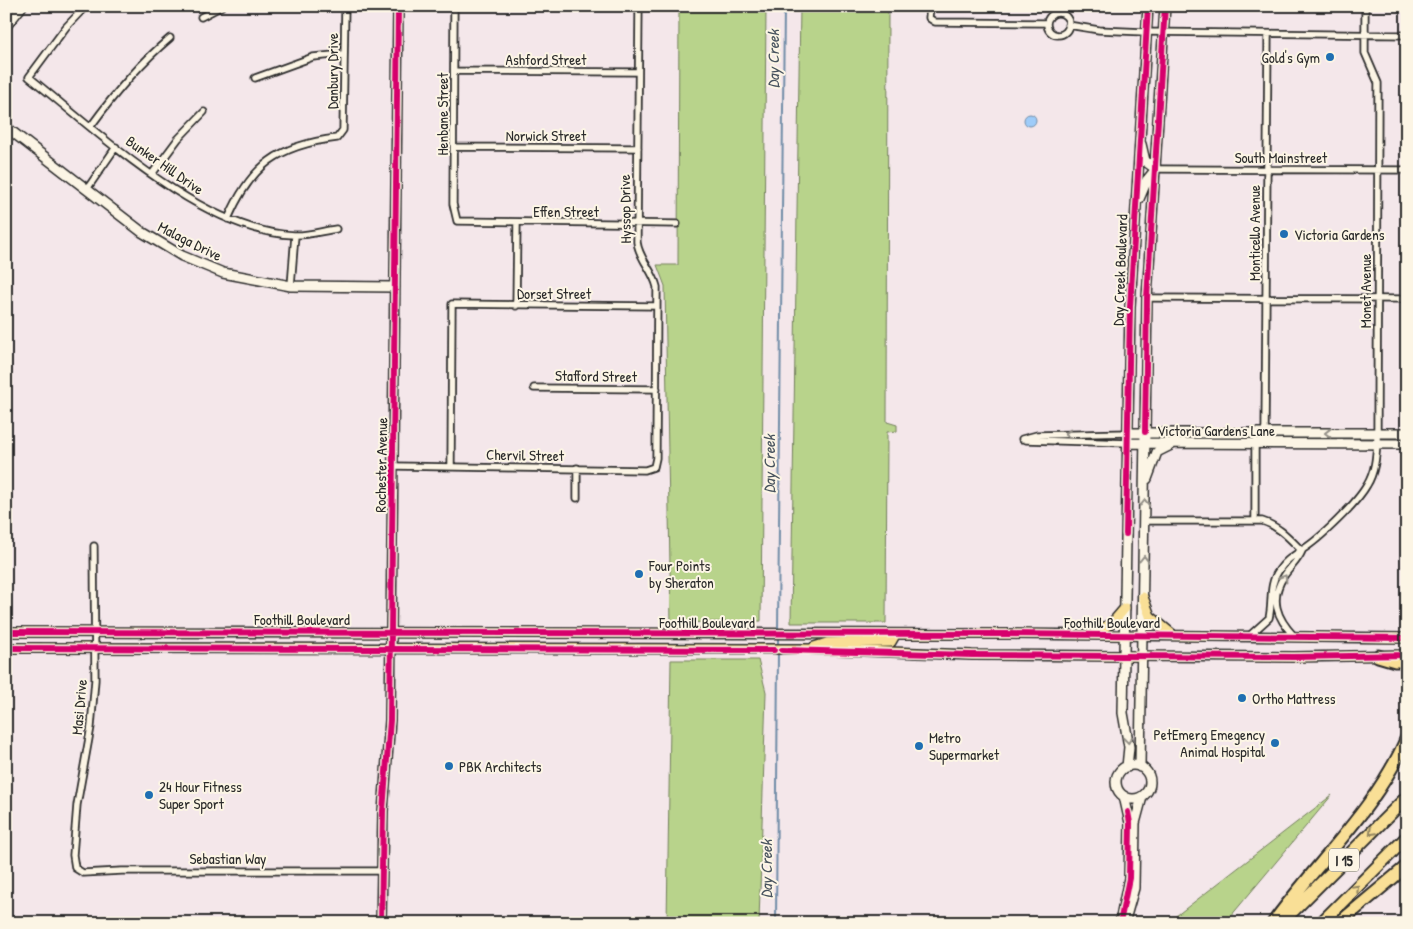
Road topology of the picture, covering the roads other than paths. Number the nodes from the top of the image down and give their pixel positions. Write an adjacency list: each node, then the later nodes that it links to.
1 (22, 6): 16 (main road)
2 (86, 6): 28 (street, Bunker Hill Drive)
3 (222, 6): 13 (street)
4 (345, 6): 23 (street, Danbury Drive)
5 (398, 6): 49 (main road, Rochester Avenue)
6 (454, 6): 24 (street, Henbane Street)
7 (639, 6): 25 (street, Hyssop Drive)
8 (930, 6): 14 (street)
9 (1148, 6): 17 (main road, Day Creek Boulevard)
10 (1165, 6): 18 (main road, Day Creek Boulevard)
11 (1364, 6): 20 (street, Monet Avenue)
12 (1058, 10): 14 (street); 15 (street)
13 (201, 16)
14 (1047, 23): 15 (street)
15 (1068, 24): 17 (street)
16 (6, 26)
17 (1146, 32): 18 (street); 30 (main road, Day Creek Boulevard)
18 (1163, 33): 19 (street); 34 (main road, Day Creek Boulevard)
19 (1268, 34): 20 (street); 35 (street, Monticello Avenue)
20 (1365, 34): 21 (street); 36 (street, Monet Avenue)
21 (1407, 35)
22 (170, 38): 28 (street)
23 (344, 54): 26 (street); 41 (street, Danbury Drive)
24 (454, 71): 25 (street, Ashford Street); 32 (street, Henbane Street)
25 (638, 72): 33 (street, Hyssop Drive)
26 (254, 78)
27 (204, 112): 38 (street)
28 (91, 126): 31 (street, Bunker Hill Drive)
29 (6, 128): 39 (main road, Malaga Drive)
30 (1139, 134): 34 (main road); 40 (main road, Day Creek Boulevard)
31 (116, 147): 38 (street, Bunker Hill Drive); 39 (street)
32 (454, 147): 33 (street, Norwick Street); 42 (street, Henbane Street)
33 (638, 148): 44 (street, Hyssop Drive)
34 (1156, 169): 35 (street, South Mainstreet); 40 (main road); 50 (main road, Day Creek Boulevard)
35 (1267, 170): 36 (street, South Mainstreet); 51 (street, Monticello Avenue)
36 (1378, 170): 37 (street, South Mainstreet); 52 (street, Monet Avenue)
37 (1407, 170)
38 (152, 174): 41 (street, Bunker Hill Drive)
39 (87, 189): 48 (main road, Malaga Drive)
40 (1135, 208): 59 (main road, Day Creek Boulevard)
41 (228, 219): 47 (street, Bunker Hill Drive)
42 (457, 221): 43 (street, Effen Street)
43 (517, 224): 44 (street, Effen Street); 54 (street)
44 (637, 224): 45 (street, Effen Street); 55 (street, Hyssop Drive)
45 (677, 224)
46 (336, 229): 47 (street, Bunker Hill Drive)
47 (295, 235): 48 (street)
48 (291, 286): 49 (main road, Malaga Drive)
49 (395, 287): 69 (main road, Rochester Avenue)
50 (1147, 298): 51 (street); 58 (main road, Day Creek Boulevard)
51 (1266, 298): 52 (street); 60 (street, Monticello Avenue)
52 (1377, 298): 53 (street); 61 (street, Monet Avenue)
53 (1407, 299)
54 (516, 306): 55 (street, Dorset Street); 70 (street, Dorset Street)
55 (656, 306): 57 (street, Hyssop Drive)
56 (534, 388): 57 (street, Stafford Street)
57 (657, 389): 71 (street, Hyssop Drive)
58 (1145, 432): 59 (main road, Victoria Gardens Lane); 60 (main road, Victoria Gardens Lane); 67 (main road, Day Creek Boulevard)
59 (1129, 433): 63 (main road, Day Creek Boulevard); 63 (street, Victoria Gardens Lane, one-way to 63)
60 (1265, 433): 61 (main road, Victoria Gardens Lane, one-way to 60)
61 (1377, 433): 62 (main road, Victoria Gardens Lane); 66 (street, Monet Avenue)
62 (1407, 433)
63 (1129, 443): 67 (main road, Victoria Gardens Lane); 80 (main road, Day Creek Boulevard)
64 (1174, 443): 65 (main road, Victoria Gardens Lane); 67 (main road, Victoria Gardens Lane); 73 (main road)
65 (1255, 443): 66 (main road, Victoria Gardens Lane); 76 (street)
66 (1377, 443): 68 (main road, Victoria Gardens Lane); 78 (street, Monet Avenue)
67 (1145, 444): 73 (main road, Day Creek Boulevard)
68 (1407, 444)
69 (394, 466): 70 (street, Chervil Street); 82 (main road, Rochester Avenue)
70 (450, 467): 72 (street, Chervil Street)
71 (654, 467): 72 (street, Chervil Street)
72 (577, 468): 74 (street)
73 (1145, 484): 75 (main road, Day Creek Boulevard, one-way to 73)
74 (577, 498)
75 (1144, 521): 76 (street); 79 (main road, Day Creek Boulevard, one-way to 75)
76 (1256, 521): 78 (street)
77 (94, 546): 83 (street, Masi Drive)
78 (1302, 550): 89 (street, Monet Avenue); 90 (street, Monet Avenue, one-way to 78)
79 (1143, 597): 87 (main road, Day Creek Boulevard); 88 (main road)
80 (1125, 608): 85 (main road); 86 (main road, Day Creek Boulevard)
81 (6, 632): 83 (main road, Foothill Boulevard)
82 (391, 632): 83 (main road, Foothill Boulevard); 84 (main road, Foothill Boulevard); 93 (main road, Rochester Avenue)
83 (95, 633): 94 (street, Masi Drive)
84 (895, 635): 85 (main road, Foothill Boulevard); 95 (main road)
85 (1091, 635): 86 (main road, Foothill Boulevard)
86 (1125, 635): 87 (main road, Foothill Boulevard); 97 (main road, Day Creek Boulevard)
87 (1142, 635): 88 (main road, Foothill Boulevard); 98 (main road, Day Creek Boulevard)
88 (1174, 635): 89 (main road, Foothill Boulevard)
89 (1249, 636): 90 (main road, Foothill Boulevard)
90 (1294, 636): 91 (main road, Foothill Boulevard)
91 (1407, 638)
92 (6, 648): 94 (main road, Foothill Boulevard)
93 (391, 648): 94 (main road, Foothill Boulevard); 95 (main road, Foothill Boulevard); 110 (main road, Rochester Avenue)
94 (95, 649): 109 (street, Masi Drive)
95 (809, 649): 97 (main road, Foothill Boulevard)
96 (1407, 655): 99 (main road, Foothill Boulevard)
97 (1125, 656): 98 (main road, Foothill Boulevard); 102 (main road, Day Creek Boulevard, one-way to 102)
98 (1142, 656): 99 (main road, Foothill Boulevard); 103 (main road, Day Creek Boulevard)
99 (1378, 656): 100 (highway)
100 (1407, 662)
101 (1407, 738): 113 (highway)
102 (1127, 767): 103 (main road); 104 (main road)
103 (1140, 767): 105 (main road)
104 (1124, 796): 105 (main road); 112 (main road)
105 (1142, 796): 112 (main road)
106 (1407, 797): 114 (highway, I 15, one-way to 114)
107 (1407, 837): 115 (highway, I 15, one-way to 107)
108 (1407, 866): 116 (highway)
109 (75, 868): 110 (street, Sebastian Way)
110 (382, 871): 111 (main road, Rochester Avenue)
111 (381, 923)
112 (1122, 923)
113 (1273, 923)
114 (1281, 923)
115 (1321, 923)
116 (1339, 923)

